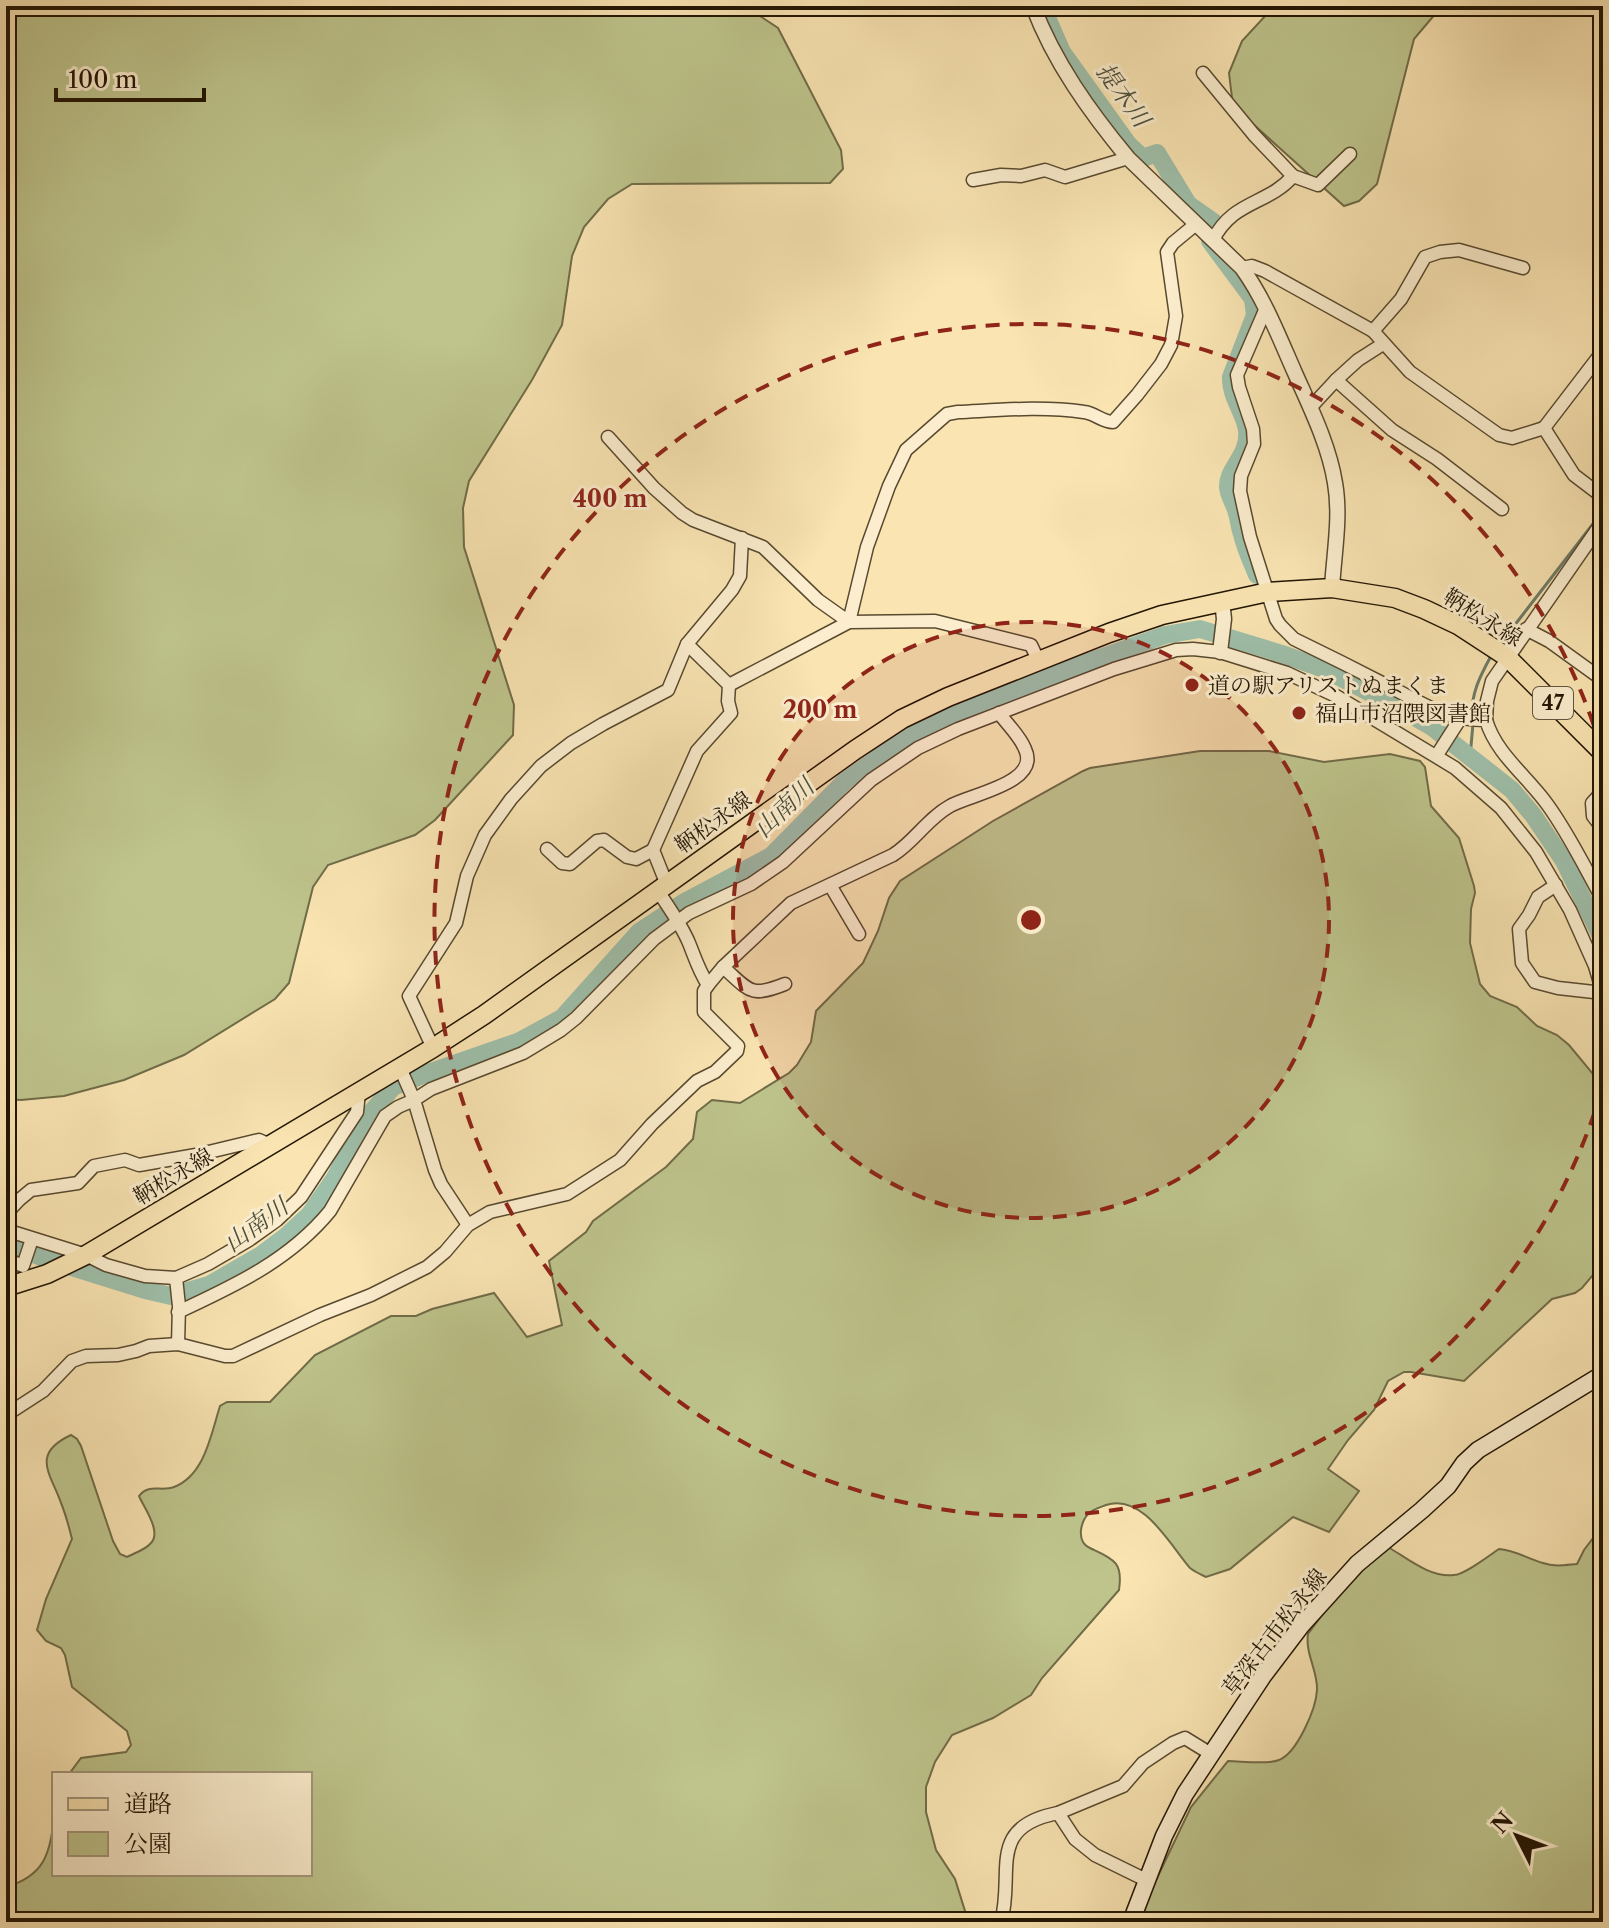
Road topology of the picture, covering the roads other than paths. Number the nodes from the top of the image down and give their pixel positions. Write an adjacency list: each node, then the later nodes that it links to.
1 (1033, 6): 4 (street)
2 (1203, 73): 5 (street)
3 (1350, 154): 5 (street)
4 (1128, 158): 6 (street); 7 (street)
5 (1293, 176): 8 (street)
6 (973, 180)
7 (1196, 224): 8 (street); 26 (street)
8 (1213, 240): 9 (street)
9 (1242, 268): 11 (street); 12 (street)
10 (1523, 268): 12 (street)
11 (1266, 308): 16 (street); 24 (street)
12 (1373, 331): 13 (street)
13 (1383, 344): 15 (street); 17 (street)
14 (1603, 351): 17 (street)
15 (1336, 380): 16 (street); 20 (street)
16 (1310, 408): 23 (street)
17 (1544, 428): 19 (street)
18 (608, 437): 22 (street)
19 (1603, 497)
20 (1502, 509)
21 (1603, 521): 27 (street)
22 (742, 538): 26 (street); 28 (street)
23 (1332, 588): 24 (main road, 鞆松永線 / 47); 30 (main road, 鞆松永線 / 47)
24 (1268, 592): 25 (main road, 鞆松永線 / 47); 35 (street)
25 (1223, 610): 29 (street); 31 (main road, 鞆松永線 / 47)
26 (849, 622): 31 (street); 33 (street)
27 (1526, 629): 30 (street); 32 (street)
28 (687, 644): 33 (street); 52 (street)
29 (1220, 648): 34 (street); 36 (street)
30 (1500, 652): 35 (street); 37 (main road, 鞆松永線 / 47)
31 (1038, 660): 44 (main road, 鞆松永線 / 47)
32 (1603, 680)
33 (729, 685): 41 (street)
34 (999, 713): 42 (street); 46 (street)
35 (1469, 720): 36 (street); 45 (street)
36 (1439, 752): 43 (street)
37 (1603, 753)
38 (1603, 791): 39 (street)
39 (1603, 829)
40 (547, 849): 41 (street)
41 (653, 850): 44 (street)
42 (830, 885): 47 (street); 48 (street)
43 (1556, 885): 51 (street); 51 (street)
44 (664, 893): 46 (street); 52 (main road, 鞆松永線 / 47)
45 (1603, 900)
46 (676, 919): 50 (street); 55 (street)
47 (859, 934)
48 (723, 967): 49 (street); 50 (street)
49 (785, 984)
50 (708, 985): 58 (street)
51 (1603, 993)
52 (433, 1048): 53 (main road, 鞆松永線 / 47)
53 (401, 1071): 54 (main road, 鞆松永線 / 47); 55 (street)
54 (359, 1092): 56 (main road, 鞆松永線 / 47); 63 (street)
55 (413, 1097): 58 (street); 66 (street)
56 (270, 1145): 57 (street); 61 (main road, 鞆松永線 / 47)
57 (6, 1214)
58 (468, 1225): 67 (street)
59 (6, 1230): 60 (street)
60 (31, 1241): 61 (street); 62 (street)
61 (84, 1256): 63 (street); 64 (main road, 鞆松永線 / 47)
62 (6, 1259)
63 (176, 1281): 66 (street)
64 (6, 1287): 65 (street)
65 (6, 1294)
66 (178, 1309): 67 (street)
67 (178, 1344): 69 (street)
68 (1603, 1374): 70 (main road, 草深古市松永線)
69 (6, 1415)
70 (1211, 1754): 71 (street); 72 (main road, 草深古市松永線)
71 (1058, 1813): 72 (street); 73 (street)
72 (1146, 1880): 74 (main road, 草深古市松永線)
73 (1001, 1922)
74 (1131, 1922)

